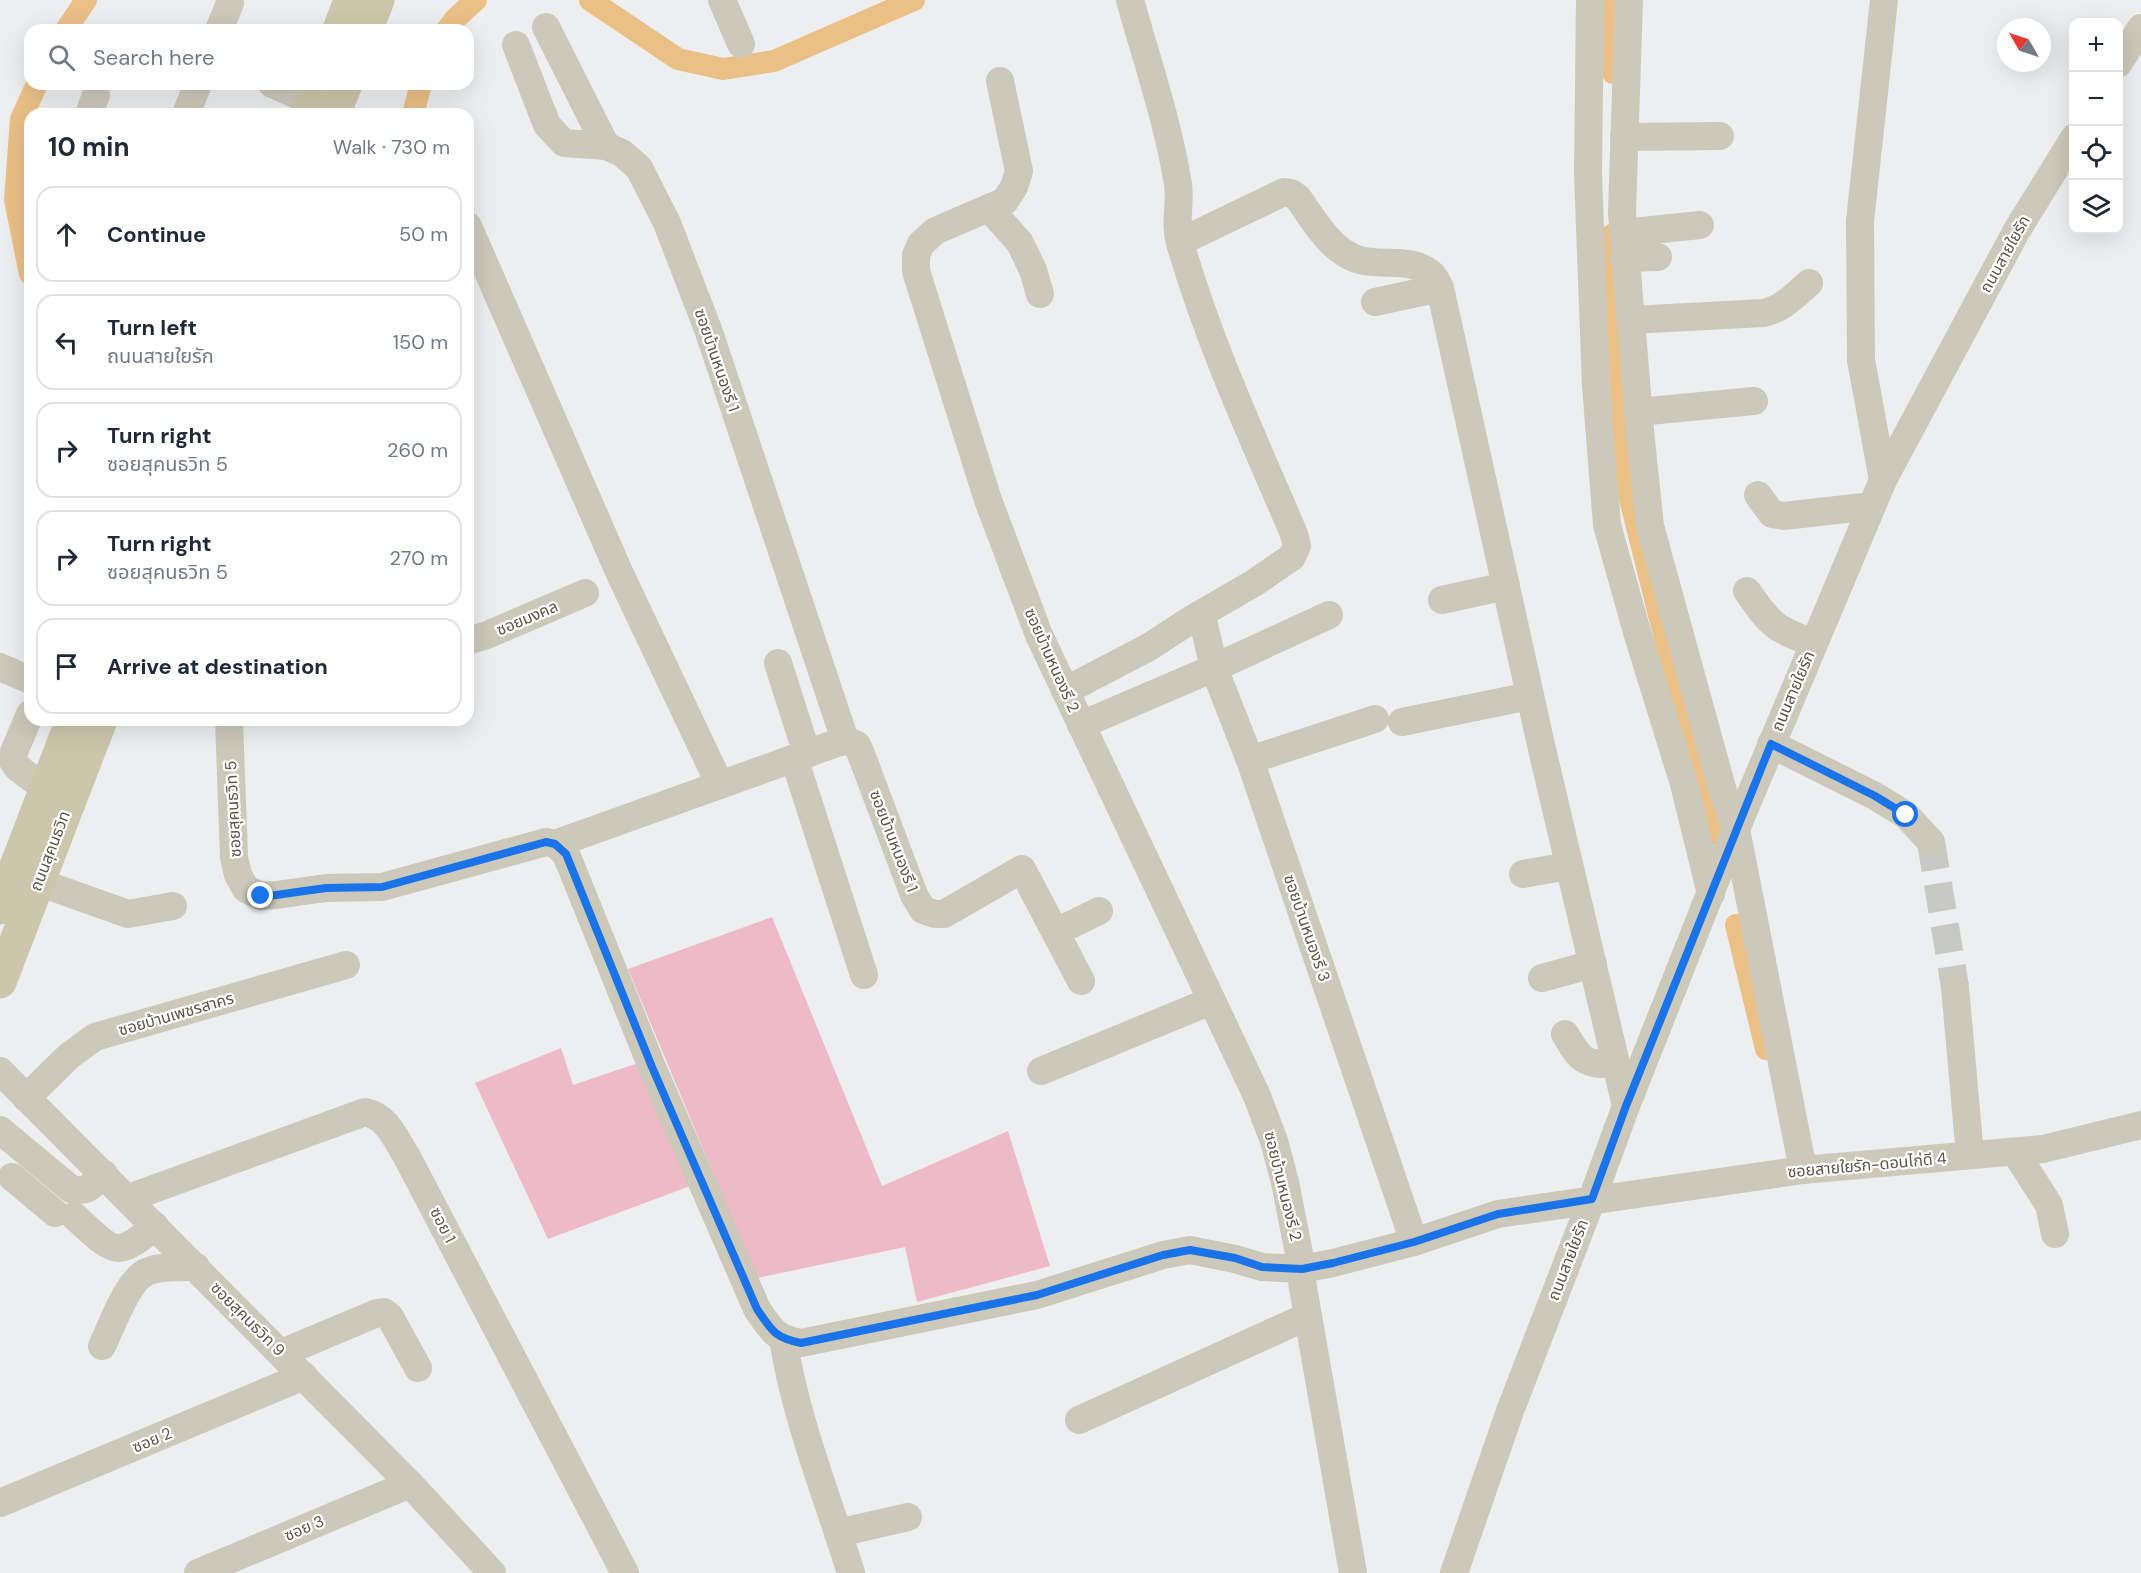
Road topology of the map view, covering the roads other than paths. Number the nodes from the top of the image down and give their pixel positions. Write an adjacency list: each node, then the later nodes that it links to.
1 (350, 0): 10 (main road)
2 (378, 0): 11 (main road)
3 (722, 0): 14 (street)
4 (1130, 0): 30 (street)
5 (1590, 0): 74 (street)
6 (1629, 0): 24 (street)
7 (1884, 0): 40 (street)
8 (230, 1): 9 (street)
9 (221, 24)
10 (341, 24)
11 (368, 24)
12 (546, 27): 26 (street)
13 (2141, 28): 16 (street)
14 (741, 44)
15 (516, 45): 26 (street, ซอยบ้านหนองรี 1)
16 (2123, 56)
17 (1000, 81): 27 (street, ซอยบ้านหนองรี 2)
18 (196, 90): 22 (street)
19 (286, 90): 21 (street)
20 (337, 90): 21 (main road)
21 (317, 103)
22 (188, 108)
23 (1720, 136): 24 (street)
24 (1624, 137): 31 (street)
25 (2069, 145): 40 (street, ถนนสายใยรัก)
26 (606, 146): 62 (street, ซอยบ้านหนองรี 1)
27 (989, 208): 35 (street); 55 (street, ซอยบ้านหนองรี 2)
28 (1700, 225): 31 (street)
29 (474, 239): 66 (street)
30 (1179, 242): 34 (street); 47 (street)
31 (1624, 245): 32 (street); 37 (street)
32 (1658, 257)
33 (1809, 283): 37 (street)
34 (1440, 288): 36 (street); 43 (street)
35 (1040, 294)
36 (1375, 302)
37 (1631, 320): 39 (street)
38 (1754, 401): 39 (street)
39 (1638, 412): 68 (street)
40 (1883, 480): 42 (street, ถนนสายใยรัก)
41 (1758, 495): 42 (street)
42 (1872, 506): 50 (street, ถนนสายใยรัก)
43 (1506, 586): 46 (street); 56 (street)
44 (1747, 591): 50 (street)
45 (585, 593): 49 (street, ซอยมงคล)
46 (1442, 600)
47 (1199, 615): 53 (street, ซอยบ้านหนองรี 3); 55 (street)
48 (1329, 615): 53 (street)
49 (474, 639)
50 (1814, 643): 63 (street, ถนนสายใยรัก)
51 (778, 663): 64 (street)
52 (0, 667): 54 (street)
53 (1214, 668): 57 (street); 65 (street, ซอยบ้านหนองรี 3)
54 (24, 677)
55 (1065, 691): 57 (street, ซอยบ้านหนองรี 2)
56 (1530, 696): 65 (street); 72 (street)
57 (1081, 725): 86 (street, ซอยบ้านหนองรี 2)
58 (25, 726): 67 (street)
59 (70, 726): 67 (main road, ถนนสุคนธวิท)
60 (97, 726): 71 (main road, ถนนสุคนธวิท)
61 (229, 726): 70 (street, ซอยสุคนธวิท 5)
62 (845, 740): 64 (street); 78 (street, ซอยบ้านหนองรี 1)
63 (1771, 744): 68 (street, ถนนสายใยรัก); 69 (street)
64 (800, 756): 66 (street); 81 (street)
65 (1250, 760): 104 (street, ซอยบ้านหนองรี 3)
66 (720, 785): 70 (street)
67 (46, 789): 71 (main road, ถนนสุคนธวิท)
68 (1736, 829): 74 (street, ถนนสายใยรัก); 97 (street)
69 (1931, 842)
70 (555, 844): 108 (street)
71 (25, 864): 75 (street); 76 (main road, ถนนสุคนธวิท); 84 (main road, ถนนสุคนธวิท)
72 (1569, 866): 73 (street); 79 (street)
73 (1523, 874)
74 (1711, 894): 92 (street, ถนนสายใยรัก)
75 (173, 906)
76 (0, 908)
77 (1099, 911): 78 (street)
78 (1056, 932): 83 (street)
79 (1593, 964): 82 (street); 88 (street)
80 (346, 965): 91 (street, ซอยบ้านเพชรสาคร)
81 (864, 975)
82 (1542, 978)
83 (1082, 981)
84 (0, 982)
85 (1955, 987): 96 (street)
86 (1211, 1001): 90 (street); 106 (street, ซอยบ้านหนองรี 2)
87 (1565, 1034): 88 (street)
88 (1616, 1064): 92 (street)
89 (0, 1071): 91 (street, ซอยสุคนธวิท 9)
90 (1041, 1071)
91 (26, 1098): 98 (street, ซอยสุคนธวิท 9)
92 (1626, 1106): 101 (street, ถนนสายใยรัก)
93 (2141, 1125): 95 (street, ซอยสายใยรัก-ดอนไก่ดี 4)
94 (0, 1130): 98 (street)
95 (2015, 1152): 96 (street, ซอยสายใยรัก-ดอนไก่ดี 4); 103 (street)
96 (1970, 1155): 97 (street, ซอยสายใยรัก-ดอนไก่ดี 4)
97 (1803, 1170): 101 (street, ซอยสายใยรัก-ดอนไก่ดี 4)
98 (104, 1174): 100 (street, ซอยสุคนธวิท 9)
99 (12, 1177): 102 (street)
100 (129, 1198): 102 (street, ซอยสุคนธวิท 9); 120 (street, ซอย 1)
101 (1592, 1199): 104 (street); 123 (street, ถนนสายใยรัก)
102 (155, 1227): 105 (street, ซอยสุคนธวิท 9)
103 (2055, 1234)
104 (1414, 1242): 106 (street)
105 (196, 1266): 109 (street); 110 (street, ซอยสุคนธวิท 9)
106 (1302, 1269): 107 (street, ซอยบ้านหนองรี 2); 108 (street)
107 (1308, 1316): 113 (street); 122 (street, ซอยบ้านหนองรี 2)
108 (783, 1339): 117 (street)
109 (102, 1346)
110 (282, 1353): 111 (street); 112 (street, ซอยสุคนธวิท 9)
111 (418, 1368)
112 (304, 1376): 114 (street, ซอยสุคนธวิท 9); 115 (street, ซอย 2)
113 (1079, 1420)
114 (410, 1484): 118 (street, ซอย 3); 119 (street, ซอยสุคนธวิท 9)
115 (0, 1503)
116 (908, 1517): 117 (street)
117 (838, 1533): 121 (street)
118 (198, 1573)
119 (492, 1573)
120 (625, 1573)
121 (851, 1573)
122 (1353, 1573)
123 (1454, 1573)

